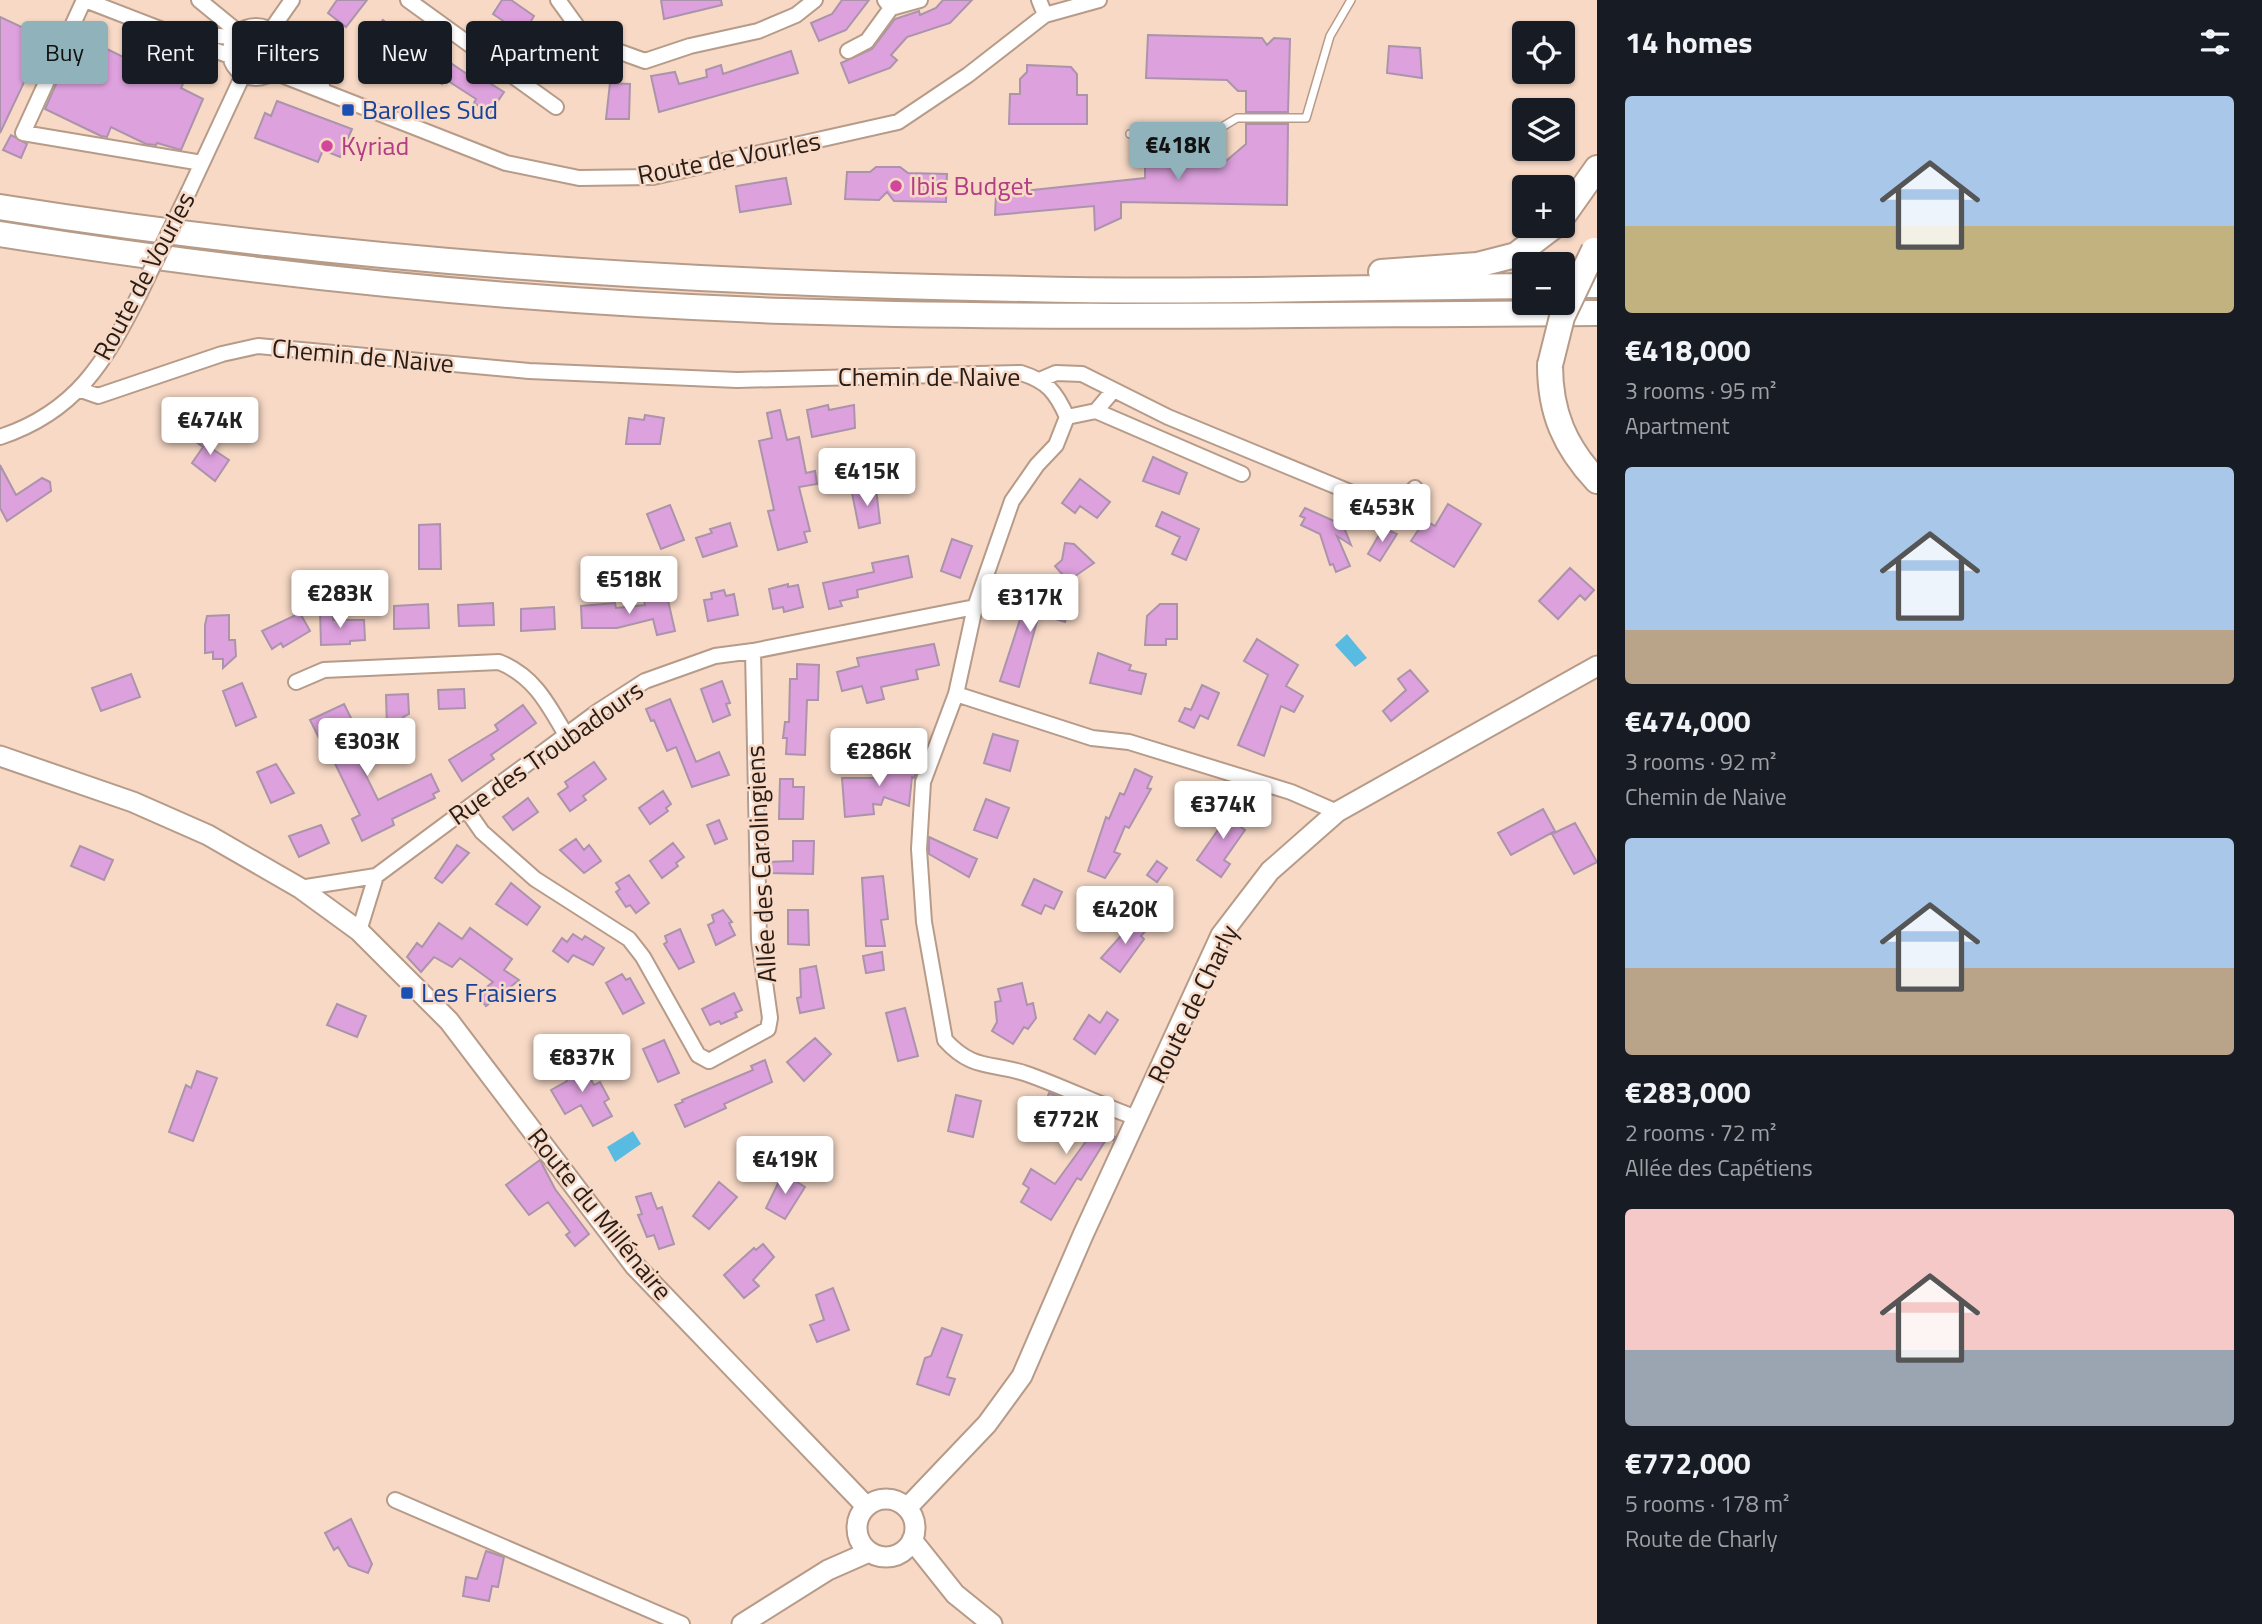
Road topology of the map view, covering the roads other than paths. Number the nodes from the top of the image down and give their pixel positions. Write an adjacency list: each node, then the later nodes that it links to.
1 (84, 0): 13 (street); 27 (street)
2 (199, 0): 15 (street)
3 (292, 0): 14 (street)
4 (408, 0): 25 (street)
5 (558, 0): 6 (street)
6 (815, 0)
7 (920, 0): 11 (street)
8 (1039, 0): 12 (street)
9 (1099, 0): 12 (street, Route de Vourles)
10 (1351, 0): 26 (lane)
11 (888, 4): 18 (street)
12 (1045, 15): 24 (street, Route de Vourles)
13 (142, 21)
14 (277, 21)
15 (232, 31)
16 (232, 49): 19 (street)
17 (218, 51): 19 (street)
18 (848, 51)
19 (230, 56): 20 (street)
20 (232, 59)
21 (239, 84): 27 (street, Route de Vourles)
22 (304, 84): 24 (street, Route de Vourles)
23 (319, 84): 24 (street, Route de Vourles)
24 (334, 96)
25 (556, 107)
26 (1130, 134)
27 (202, 163): 44 (street, Route de Vourles, bridge)
28 (1597, 168): 29 (highway)
29 (1575, 199)
30 (0, 207): 37 (highway)
31 (0, 234): 38 (highway)
32 (1538, 238): 37 (highway)
33 (1596, 248): 50 (highway, bridge)
34 (1575, 285): 35 (highway)
35 (1597, 285)
36 (1512, 286): 37 (highway)
37 (1278, 289)
38 (1512, 313)
39 (1575, 313): 40 (highway)
40 (1597, 313)
41 (1515, 315): 42 (highway)
42 (1597, 328)
43 (1042, 379): 44 (street, Chemin de Naive); 45 (street); 47 (street, Chemin de Naive)
44 (81, 390): 48 (street, Route de Vourles)
45 (1112, 392): 46 (street); 51 (street)
46 (1096, 411): 47 (street); 49 (street)
47 (1067, 417): 52 (street)
48 (0, 436)
49 (1241, 474)
50 (1597, 481)
51 (1415, 488)
52 (975, 607): 53 (street, Rue des Troubadours); 56 (street)
53 (753, 652): 57 (street, Rue des Troubadours); 59 (street, Allée des Carolingiens)
54 (1597, 666): 60 (main road, Route de Charly)
55 (296, 682): 57 (street)
56 (956, 694): 60 (street); 64 (street)
57 (566, 735): 59 (street, Rue des Troubadours)
58 (0, 757): 62 (main road, Route du Millénaire)
59 (466, 809): 61 (street, Rue des Troubadours)
60 (1337, 812): 64 (main road, Route de Charly)
61 (376, 876): 62 (street, Rue des Troubadours); 63 (street)
62 (300, 888): 63 (main road, Route du Millénaire)
63 (359, 931): 66 (main road, Route du Millénaire)
64 (1137, 1118): 67 (main road, Route de Charly)
65 (395, 1500): 70 (street)
66 (866, 1506): 67 (main road); 69 (main road)
67 (907, 1508): 68 (main road)
68 (912, 1540): 69 (main road); 72 (main road)
69 (864, 1546): 71 (main road)
70 (682, 1624)
71 (742, 1624)
72 (992, 1624)

